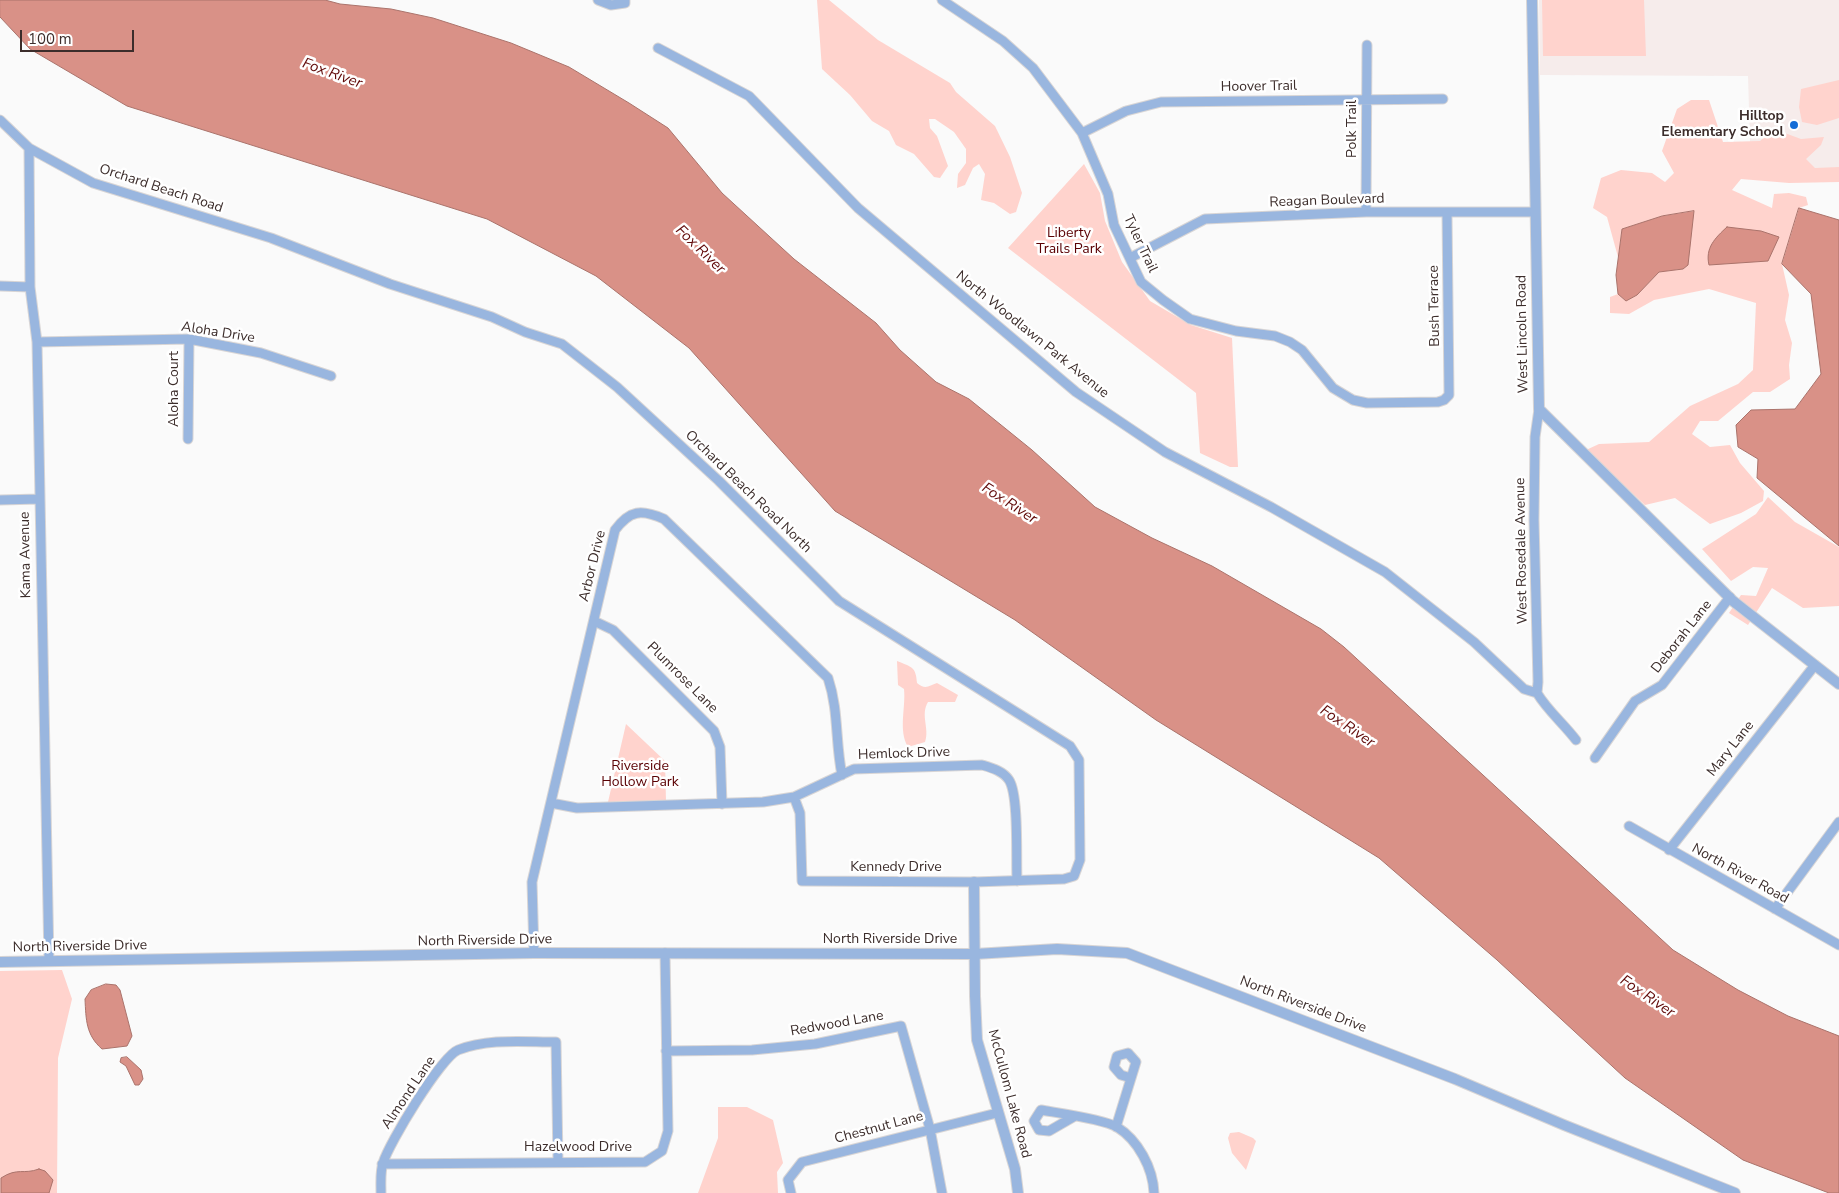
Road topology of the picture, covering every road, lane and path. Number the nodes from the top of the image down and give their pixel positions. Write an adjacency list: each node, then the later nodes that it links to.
1 (598, 0): 4 (street)
2 (942, 0): 5 (street, Tyler Trail)
3 (1532, 0): 14 (street, West Lincoln Road)
4 (625, 2)
5 (953, 3): 11 (street, Tyler Trail)
6 (1367, 45): 8 (street, Polk Trail)
7 (658, 48): 32 (street, North Woodlawn Park Avenue)
8 (1366, 99): 9 (street, Hoover Trail); 11 (street, Hoover Trail); 13 (street, Polk Trail)
9 (1443, 99)
10 (0, 120): 12 (street, Orchard Beach Road)
11 (1082, 133): 17 (street, Tyler Trail)
12 (30, 148): 16 (street, Orchard Beach Road); 19 (street, Kama Avenue)
13 (1366, 212): 15 (street, Reagan Boulevard); 17 (street, Reagan Boulevard)
14 (1535, 212): 15 (street, Reagan Boulevard); 24 (street, West Lincoln Road)
15 (1447, 214): 23 (street, Bush Terrace)
16 (271, 238): 42 (street, Orchard Beach Road North)
17 (1130, 258): 23 (street, Tyler Trail)
18 (0, 286): 19 (street)
19 (30, 287): 21 (street, Kama Avenue)
20 (188, 339): 21 (street, Aloha Drive); 22 (street, Aloha Drive); 25 (street, Aloha Court)
21 (36, 342): 26 (street, Kama Avenue)
22 (331, 376)
23 (1447, 398)
24 (1539, 409): 28 (street, West Lincoln Road); 32 (street, West Rosedale Avenue)
25 (188, 439)
26 (39, 499): 27 (street); 50 (street, Kama Avenue)
27 (0, 500)
28 (1730, 597): 30 (street, West Lincoln Road); 34 (street, Deborah Lane)
29 (594, 620): 35 (street, Arbor Drive); 37 (street, Arbor Drive); 38 (street, Plumrose Lane)
30 (1815, 665): 31 (street, West Lincoln Road); 41 (street, Mary Lane)
31 (1839, 684)
32 (1537, 693): 33 (street)
33 (1576, 740)
34 (1595, 758)
35 (842, 775): 36 (street, Hemlock Drive); 43 (street, Hemlock Drive)
36 (794, 797): 38 (street, Hemlock Drive); 44 (street, Kennedy Drive)
37 (551, 803): 38 (street, Hemlock Drive); 47 (street, Arbor Drive)
38 (722, 804)
39 (1839, 822): 45 (street)
40 (1629, 826): 41 (street, North River Road)
41 (1669, 850): 45 (street, North River Road)
42 (1074, 876): 43 (street, Kennedy Drive)
43 (1017, 881): 44 (street, Kennedy Drive)
44 (974, 882): 49 (street, McCullom Lake Road)
45 (1775, 909): 46 (street, North River Road)
46 (1839, 945)
47 (534, 953): 48 (street, North Riverside Drive); 50 (street, North Riverside Drive)
48 (665, 953): 49 (street, North Riverside Drive); 52 (street, Hazelwood Drive)
49 (975, 954): 54 (street, McCullom Lake Road); 65 (street, North Riverside Drive)
50 (50, 961): 51 (street, North Riverside Drive)
51 (0, 962)
52 (666, 1051): 57 (street, Redwood Lane); 58 (street, Hazelwood Drive)
53 (1131, 1078): 56 (street)
54 (997, 1113): 57 (street, Chestnut Lane); 63 (street, McCullom Lake Road)
55 (1075, 1116): 56 (street)
56 (1116, 1127): 64 (street)
57 (930, 1129): 61 (street, Chestnut Lane); 62 (street, Redwood Lane)
58 (558, 1162): 59 (street, Hazelwood Drive); 59 (street, Almond Lane)
59 (382, 1164): 60 (street, Almond Lane)
60 (381, 1193)
61 (791, 1193)
62 (942, 1193)
63 (1018, 1193)
64 (1154, 1193)
65 (1735, 1193)

